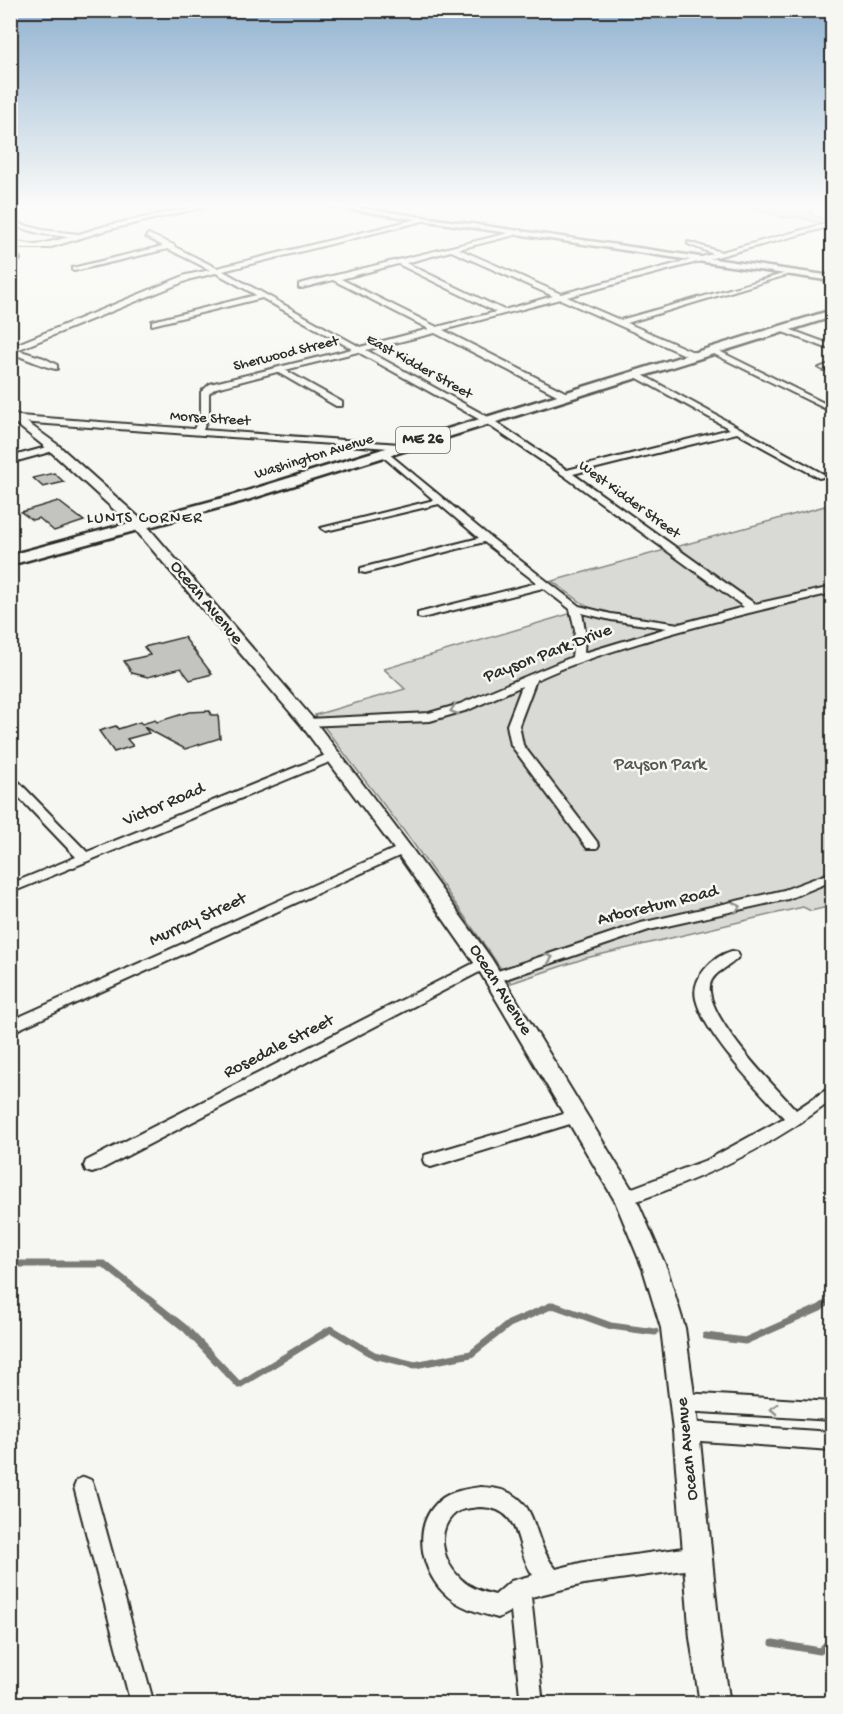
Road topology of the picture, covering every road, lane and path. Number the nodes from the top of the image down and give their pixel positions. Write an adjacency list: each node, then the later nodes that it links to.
1 (165, 286): 18 (street)
2 (244, 286): 8 (street, East Kidder Street)
3 (350, 286): 15 (street)
4 (449, 286): 10 (street)
5 (537, 286): 9 (street)
6 (603, 286): 9 (street, Sherwood Street)
7 (744, 286): 13 (street)
8 (262, 296): 12 (street); 17 (street, East Kidder Street)
9 (562, 297): 10 (street, Sherwood Street); 13 (street)
10 (503, 312): 15 (street, Sherwood Street)
11 (832, 313): 14 (main road, Washington Avenue / ME 26)
12 (155, 322)
13 (619, 323): 20 (street)
14 (783, 328): 16 (street); 19 (main road, Washington Avenue / ME 26)
15 (436, 330): 17 (street, Sherwood Street); 26 (street)
16 (832, 348)
17 (359, 349): 24 (street, Sherwood Street); 30 (street, East Kidder Street)
18 (10, 350): 22 (street)
19 (713, 350): 20 (main road, Washington Avenue / ME 26); 28 (street)
20 (695, 356): 25 (main road, Washington Avenue / ME 26)
21 (832, 365): 23 (street)
22 (54, 367)
23 (823, 368)
24 (279, 370): 27 (street); 32 (street, Sherwood Street)
25 (636, 374): 26 (main road, Washington Avenue / ME 26); 31 (street)
26 (567, 396): 30 (main road, Washington Avenue / ME 26)
27 (339, 404)
28 (832, 410)
29 (15, 416): 32 (street, Morse Street); 34 (main road, Ocean Avenue)
30 (487, 420): 33 (main road, Washington Avenue / ME 26); 37 (street, West Kidder Street)
31 (737, 430): 37 (street); 38 (street)
32 (198, 431): 33 (street, Morse Street)
33 (400, 447): 35 (main road, Washington Avenue / ME 26)
34 (54, 448): 36 (street); 40 (main road, Ocean Avenue)
35 (383, 452): 39 (street); 40 (main road, Washington Avenue / ME 26)
36 (10, 460)
37 (566, 473): 47 (street, West Kidder Street)
38 (822, 476)
39 (440, 501): 41 (street); 42 (street)
40 (138, 524): 43 (main road, Washington Avenue / ME 26); 53 (main road, Ocean Avenue)
41 (326, 528)
42 (486, 538): 44 (street); 45 (street)
43 (10, 560)
44 (365, 570)
45 (543, 585): 48 (street); 49 (street)
46 (832, 590): 47 (street, Payson Park Drive)
47 (752, 607): 50 (street, Payson Park Drive)
48 (575, 608): 50 (street); 51 (street)
49 (422, 615)
50 (681, 627): 51 (street, Payson Park Drive)
51 (578, 658): 52 (street, Payson Park Drive)
52 (530, 679): 53 (street, Payson Park Drive, one-way to 53); 56 (street)
53 (308, 723): 54 (main road, Ocean Avenue)
54 (333, 756): 57 (main road, Ocean Avenue); 58 (street, Victor Road)
55 (11, 783): 58 (street)
56 (592, 845)
57 (403, 849): 62 (main road, Ocean Avenue); 63 (street, Murray Street)
58 (85, 858): 60 (street, Victor Road)
59 (832, 876): 62 (street, Arboretum Road, one-way to 59)
60 (10, 889)
61 (732, 956): 66 (street)
62 (489, 970): 65 (main road, Ocean Avenue); 68 (street, Rosedale Street)
63 (10, 1028)
64 (832, 1092): 66 (street)
65 (577, 1116): 67 (street); 69 (main road, Ocean Avenue)
66 (796, 1120): 69 (street)
67 (431, 1160)
68 (92, 1166)
69 (625, 1198): 70 (main road, Ocean Avenue)
70 (683, 1402): 71 (street, one-way to 70); 72 (main road, Ocean Avenue)
71 (832, 1411)
72 (686, 1431): 73 (street); 75 (main road, Ocean Avenue)
73 (832, 1441)
74 (84, 1487): 78 (street)
75 (698, 1557): 76 (street); 80 (main road, Ocean Avenue)
76 (552, 1581): 77 (street); 77 (street)
77 (519, 1589): 79 (street)
78 (143, 1704)
79 (532, 1704)
80 (715, 1704)

